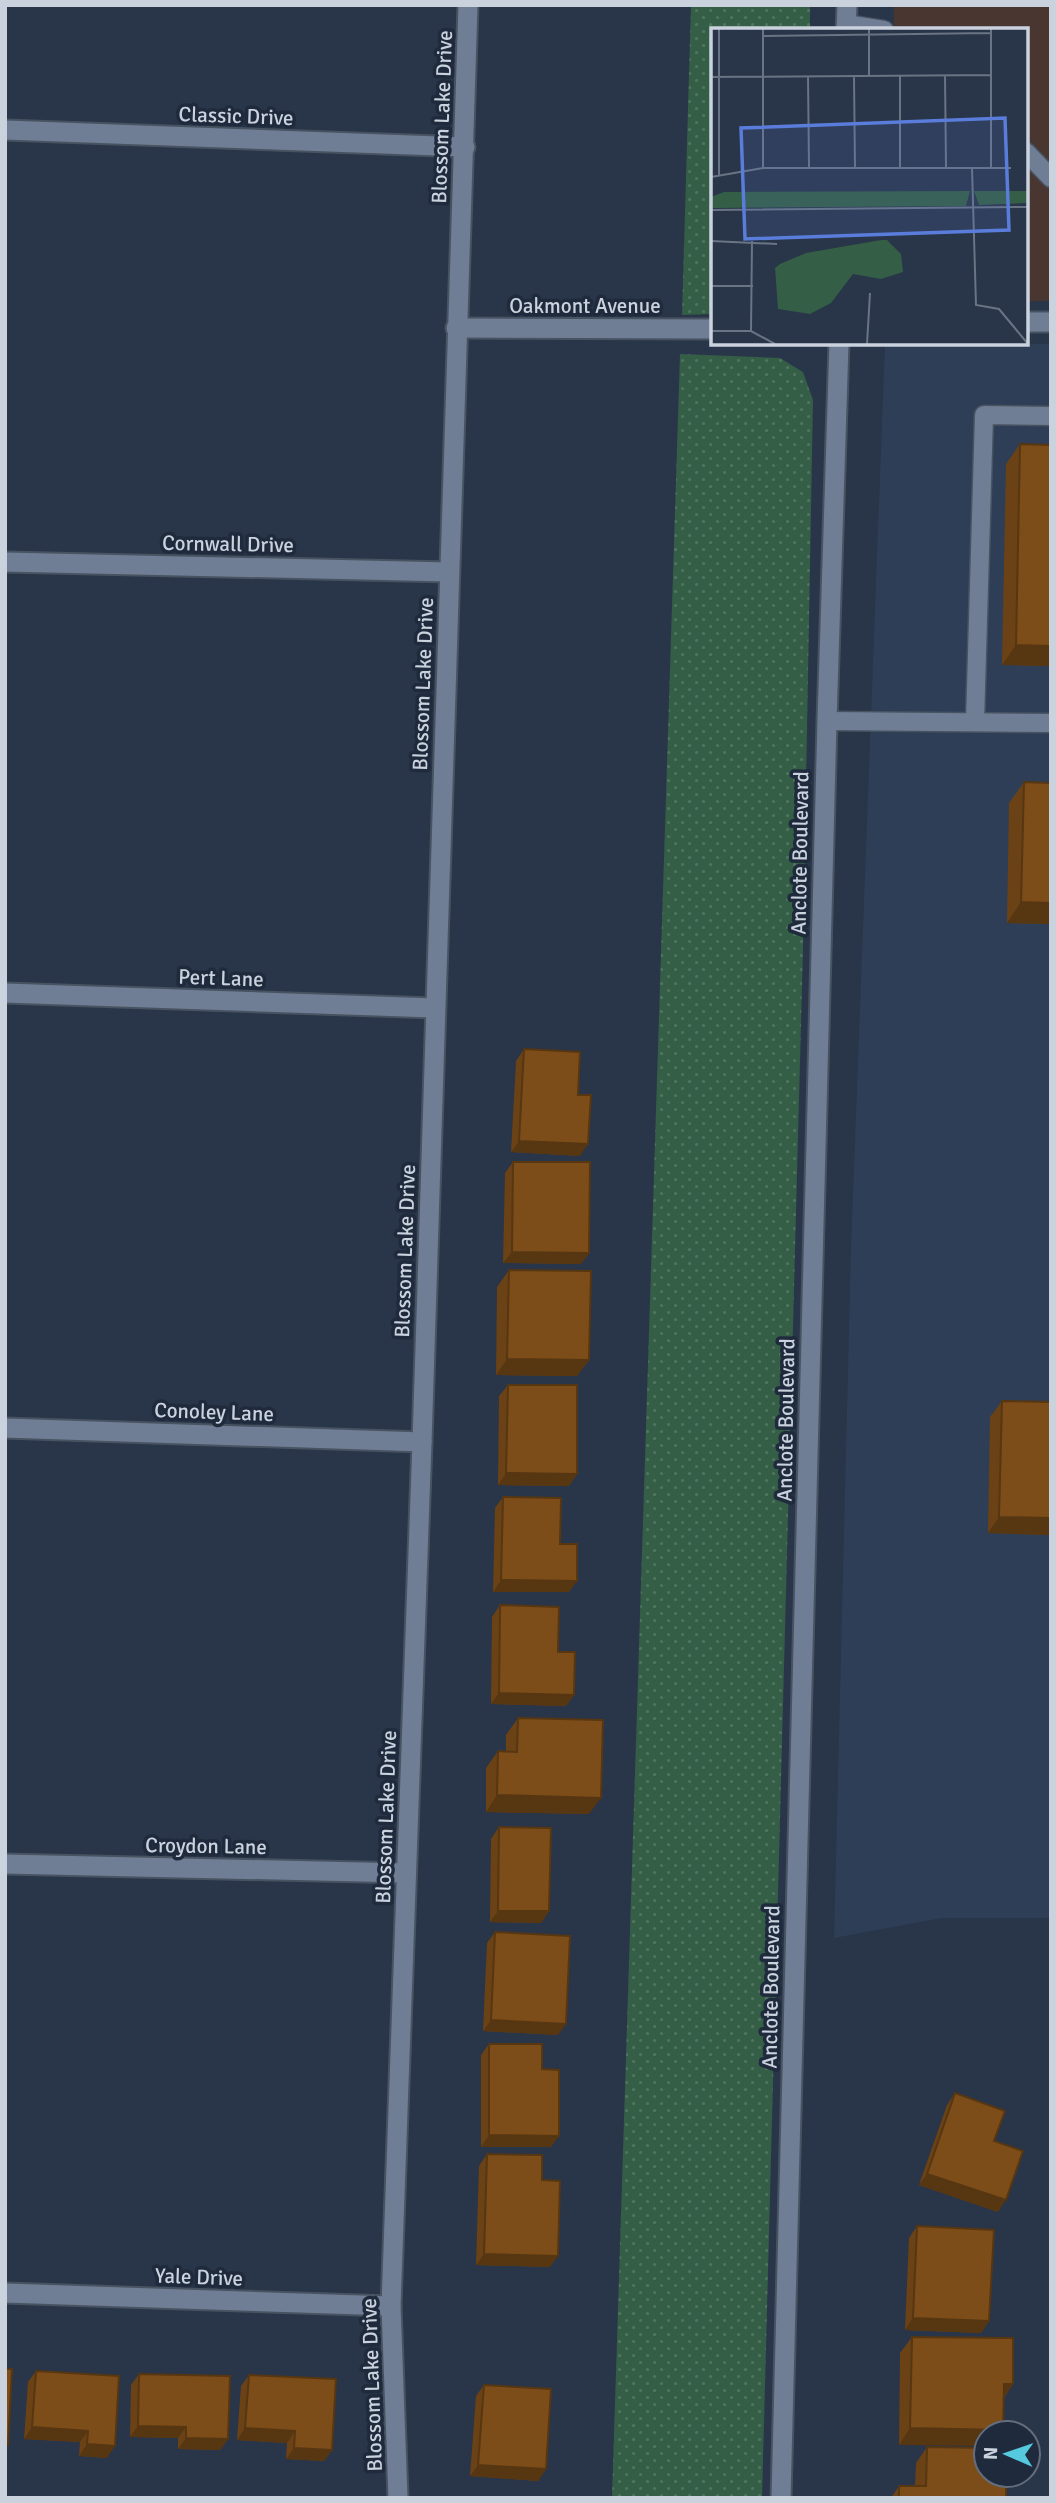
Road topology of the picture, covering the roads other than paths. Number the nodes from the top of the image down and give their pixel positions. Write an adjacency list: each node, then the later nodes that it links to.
1 (468, 5): 5 (street, Blossom Lake Drive)
2 (846, 20): 3 (lane)
3 (876, 28)
4 (5, 130): 5 (street, Classic Drive)
5 (464, 147): 10 (street, Blossom Lake Drive)
6 (1028, 154): 7 (lane)
7 (1051, 178)
8 (1028, 322): 9 (street)
9 (1051, 322)
10 (456, 328): 11 (street, Oakmont Avenue); 15 (street, Blossom Lake Drive)
11 (711, 330)
12 (839, 345): 16 (street, Anclote Boulevard)
13 (1051, 416): 17 (lane)
14 (5, 562): 15 (street, Cornwall Drive)
15 (449, 572): 20 (street, Blossom Lake Drive)
16 (827, 721): 17 (lane); 28 (street, Anclote Boulevard)
17 (975, 722): 18 (lane)
18 (1051, 723)
19 (5, 993): 20 (street, Pert Lane)
20 (435, 1008): 22 (street, Blossom Lake Drive)
21 (5, 1428): 22 (street, Conoley Lane)
22 (422, 1441): 24 (street, Blossom Lake Drive)
23 (5, 1864): 24 (street, Croydon Lane)
24 (406, 1873): 26 (street, Blossom Lake Drive)
25 (5, 2293): 26 (street, Yale Drive)
26 (391, 2306): 27 (street, Blossom Lake Drive)
27 (398, 2498)
28 (781, 2498)

